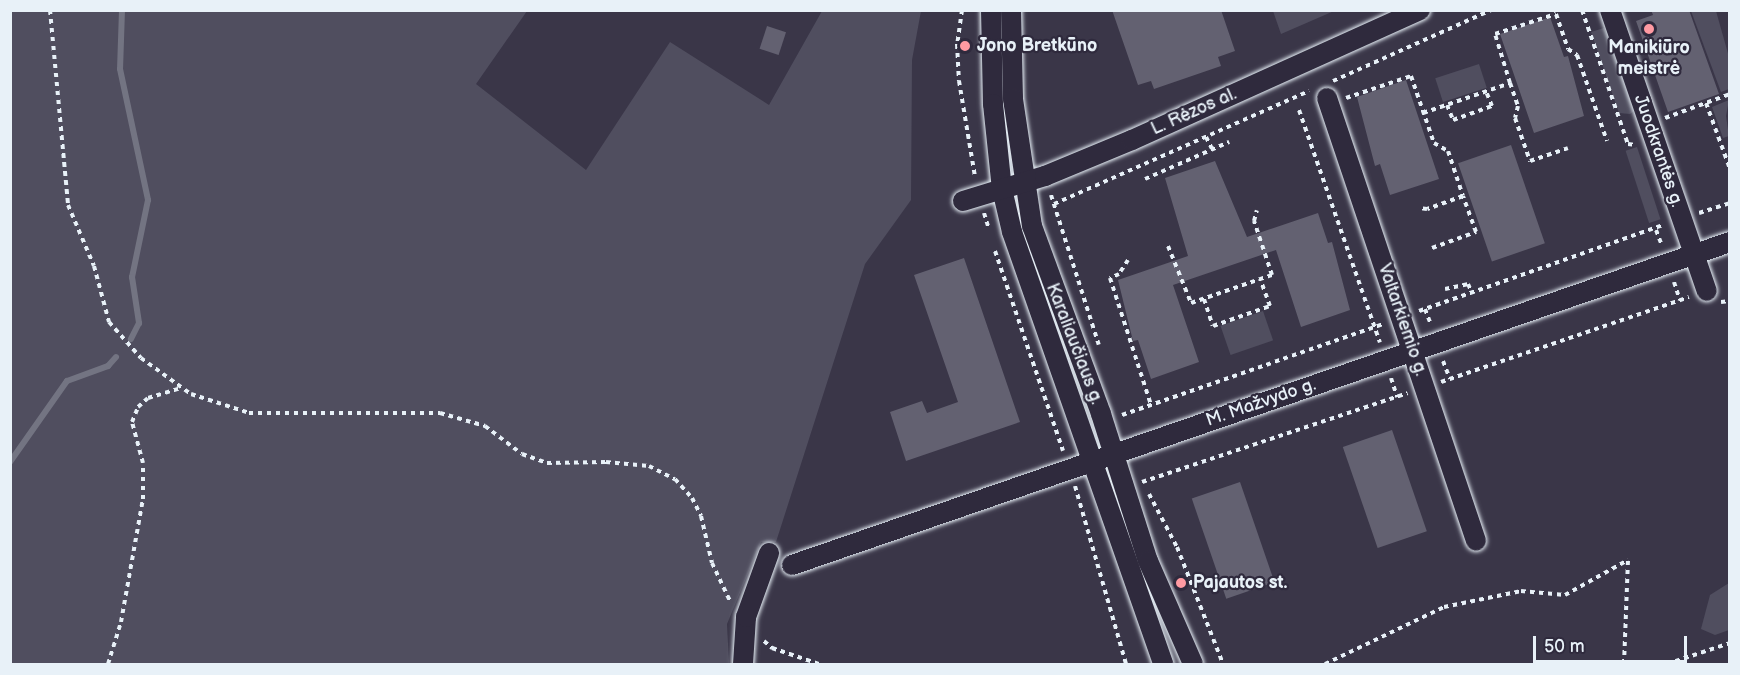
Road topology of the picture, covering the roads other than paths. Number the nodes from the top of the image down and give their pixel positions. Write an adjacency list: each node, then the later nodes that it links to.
1 (991, 10): 7 (street, Karaliaučiaus g.)
2 (1011, 10): 6 (street, Karaliaučiaus g.)
3 (1420, 10): 6 (street, L. Rėzos al.)
4 (1610, 10): 10 (street, Juodkrantės g.)
5 (1323, 94): 12 (street, Valtarkiemio g.)
6 (1023, 182): 7 (street, L. Rėzos al.); 13 (street, Karaliaučiaus g.)
7 (1002, 189): 8 (street, L. Rėzos al.); 14 (street, Karaliaučiaus g.)
8 (963, 201)
9 (1730, 242): 10 (street, M. Mažvydo g.)
10 (1694, 255): 11 (street, Juodkrantės g.); 12 (street, M. Mažvydo g.)
11 (1707, 291)
12 (1413, 351): 13 (street, M. Mažvydo g.); 15 (street, Valtarkiemio g.)
13 (1111, 455): 14 (street, M. Mažvydo g.); 20 (street, Karaliaučiaus g.)
14 (1091, 462): 17 (street, M. Mažvydo g.); 19 (street, Karaliaučiaus g.)
15 (1476, 541)
16 (769, 554): 18 (street)
17 (792, 565)
18 (743, 664)
19 (1163, 664)
20 (1193, 664)

